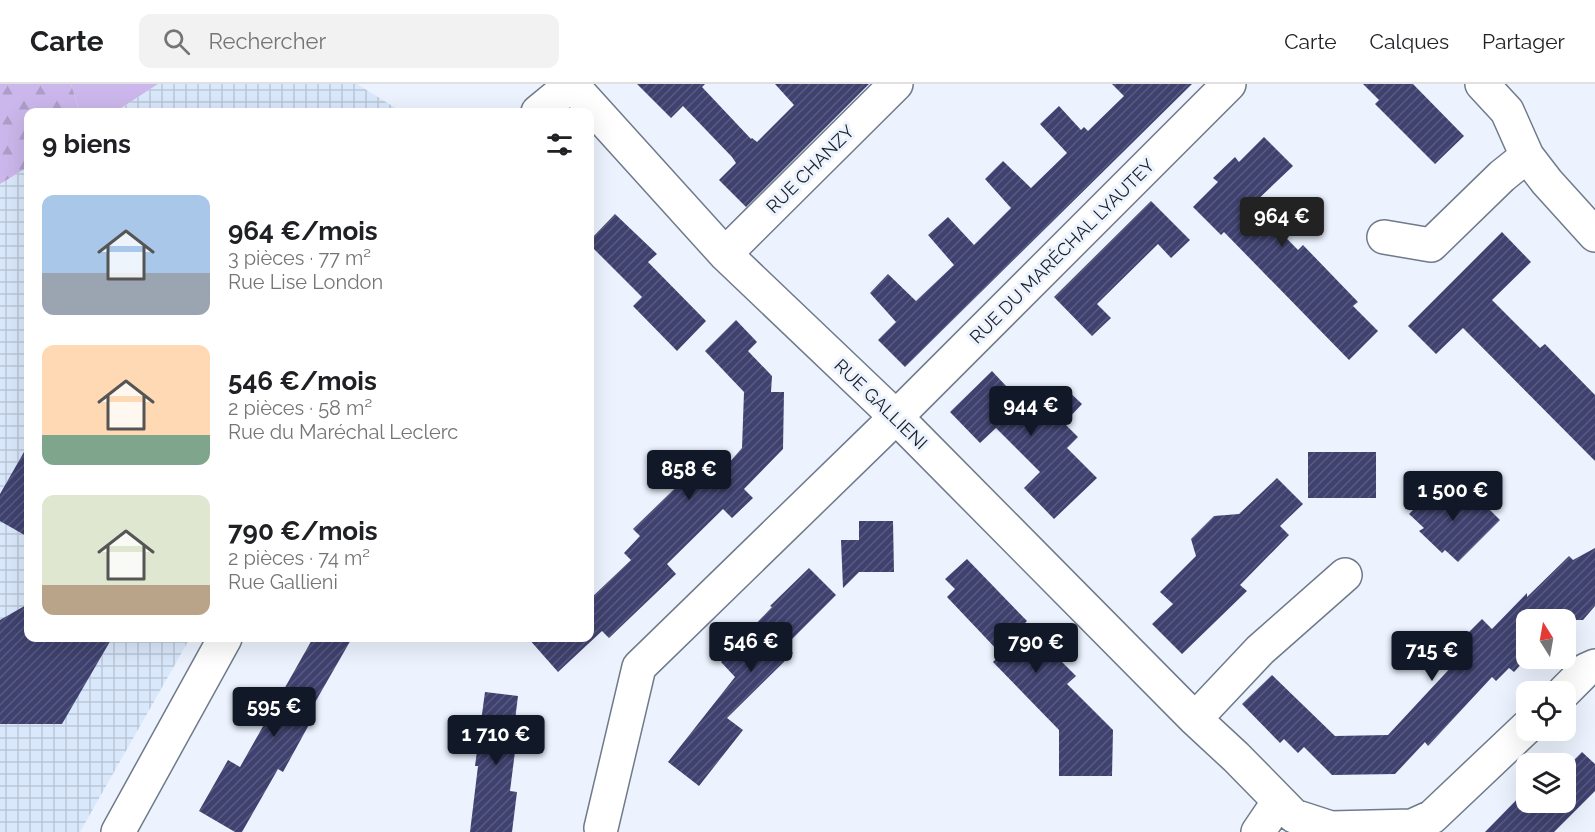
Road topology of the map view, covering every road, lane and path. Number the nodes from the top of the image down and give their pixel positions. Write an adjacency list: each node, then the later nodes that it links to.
1 (572, 84): 5 (street); 6 (street, RUE GALLIENI)
2 (896, 84): 11 (street, RUE CHANZY)
3 (1229, 84): 12 (street, RUE DU MARÉCHAL LYAUTEY)
4 (1482, 84): 8 (street)
5 (543, 108)
6 (594, 108)
7 (594, 108): 11 (street, RUE GALLIENI)
8 (1527, 156): 9 (street); 10 (street)
9 (1595, 235)
10 (1384, 237)
11 (725, 254): 12 (street, RUE GALLIENI)
12 (896, 417): 17 (street, RUE GALLIENI); 21 (street, RUE DU MARÉCHAL LYAUTEY)
13 (1345, 575): 17 (street)
14 (223, 642): 22 (street)
15 (1595, 666): 16 (street)
16 (1575, 681)
17 (1195, 719): 19 (street, RUE GALLIENI)
18 (1516, 737): 20 (street, RUE GALLIENI)
19 (1280, 801): 20 (street, RUE GALLIENI); 23 (street)
20 (1310, 827)
21 (601, 828)
22 (118, 832)
23 (1258, 832)

